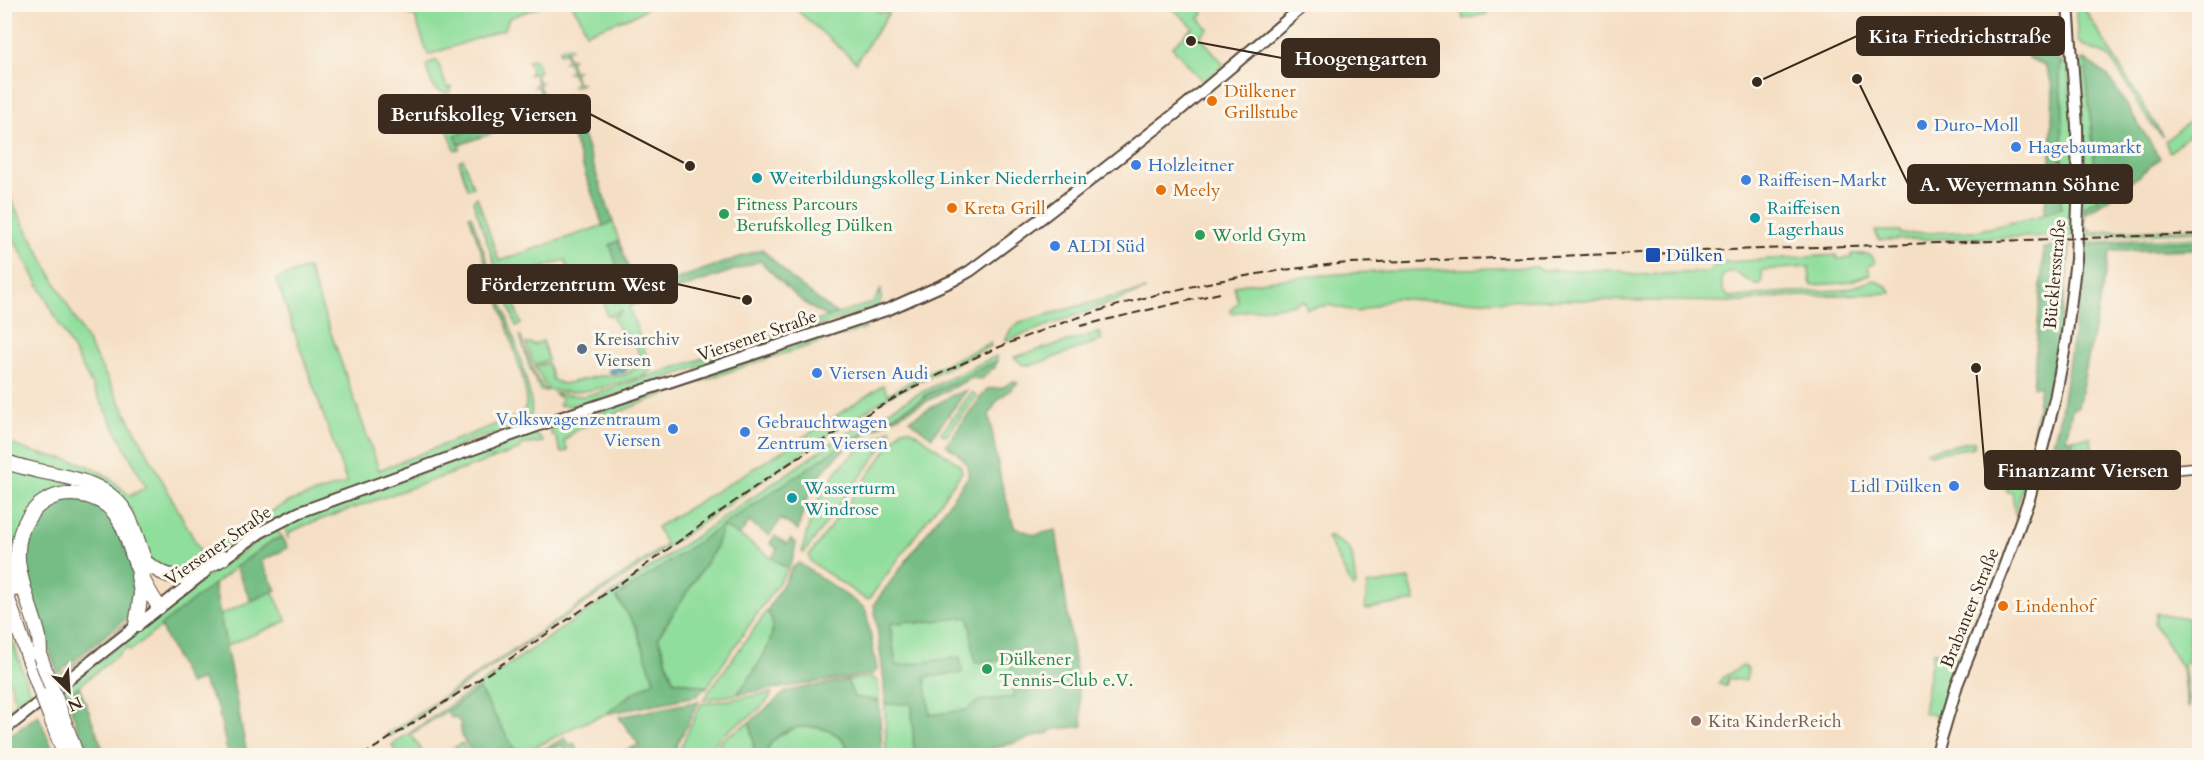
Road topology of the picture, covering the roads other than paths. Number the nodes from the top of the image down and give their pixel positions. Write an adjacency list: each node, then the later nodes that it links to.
1 (1306, 4): 7 (main road, Viersener Straße)
2 (2068, 4): 5 (main road, Bücklersstraße)
3 (4, 461): 8 (highway)
4 (2199, 467): 5 (street)
5 (2037, 473): 18 (main road, Brabanter Straße)
6 (4, 555): 12 (highway)
7 (223, 558): 8 (highway); 10 (main road, Viersener Straße)
8 (141, 565): 10 (highway); 11 (highway); 12 (highway)
9 (4, 588): 12 (highway)
10 (162, 605): 11 (main road, Viersener Straße)
11 (136, 625): 14 (main road, Viersener Straße)
12 (35, 658): 13 (highway, bridge); 13 (highway, bridge)
13 (51, 714): 15 (highway); 16 (highway); 17 (highway)
14 (4, 730)
15 (57, 756)
16 (66, 756)
17 (77, 756)
18 (1936, 756)

